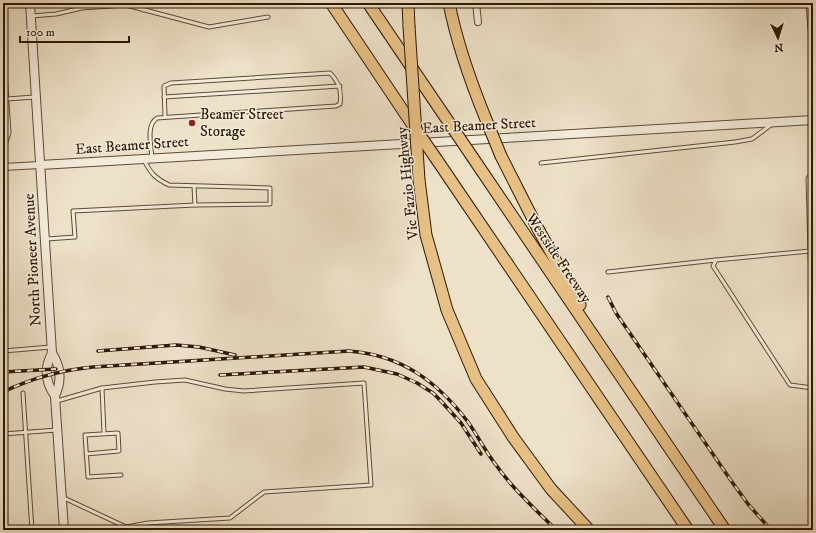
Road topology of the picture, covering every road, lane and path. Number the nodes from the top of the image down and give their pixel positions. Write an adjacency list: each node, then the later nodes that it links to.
1 (30, 3): 10 (street, North Pioneer Avenue)
2 (142, 3): 9 (lane)
3 (331, 3): 53 (highway, bridge)
4 (368, 3): 38 (highway, Westside Freeway, bridge)
5 (408, 3): 52 (highway, Vic Fazio Highway, bridge)
6 (449, 3): 38 (highway, bridge)
7 (476, 3): 12 (street)
8 (808, 3): 14 (lane)
9 (143, 10): 10 (lane); 11 (lane)
10 (30, 16): 16 (street, North Pioneer Avenue)
11 (268, 17)
12 (478, 22)
13 (3, 42): 18 (lane)
14 (813, 68)
15 (340, 86): 17 (lane); 17 (lane); 19 (lane)
16 (36, 97): 18 (lane); 26 (street, North Pioneer Avenue)
17 (164, 97): 19 (lane)
18 (7, 99): 22 (lane)
19 (165, 116): 24 (lane)
20 (813, 120): 21 (street, East Beamer Street)
21 (775, 122): 24 (street, East Beamer Street); 25 (lane)
22 (3, 144)
23 (143, 158): 24 (street, East Beamer Street); 26 (street, East Beamer Street); 29 (lane)
24 (152, 158)
25 (541, 163)
26 (40, 165): 27 (street, East Beamer Street); 31 (street, North Pioneer Avenue)
27 (3, 167)
28 (813, 173): 32 (lane)
29 (194, 186): 30 (lane); 30 (lane)
30 (195, 205): 31 (lane)
31 (45, 239): 36 (street, North Pioneer Avenue)
32 (810, 251): 33 (lane); 35 (lane)
33 (716, 260): 34 (lane); 40 (lane)
34 (608, 272)
35 (813, 325)
36 (51, 350): 37 (lane); 42 (street, North Pioneer Avenue); 42 (street, North Pioneer Avenue)
37 (3, 351)
38 (605, 352): 54 (highway, Westside Freeway)
39 (102, 388): 42 (lane); 45 (lane); 49 (lane)
40 (813, 388)
41 (23, 393): 44 (lane)
42 (55, 399): 43 (street, North Pioneer Avenue)
43 (57, 430): 44 (lane); 49 (street, North Pioneer Avenue)
44 (26, 432): 46 (lane); 50 (lane)
45 (104, 433): 47 (lane); 47 (lane)
46 (3, 434)
47 (86, 454): 48 (lane)
48 (120, 475)
49 (62, 497): 51 (street, North Pioneer Avenue)
50 (32, 530)
51 (64, 530)
52 (589, 530)
53 (688, 530)
54 (725, 530)

